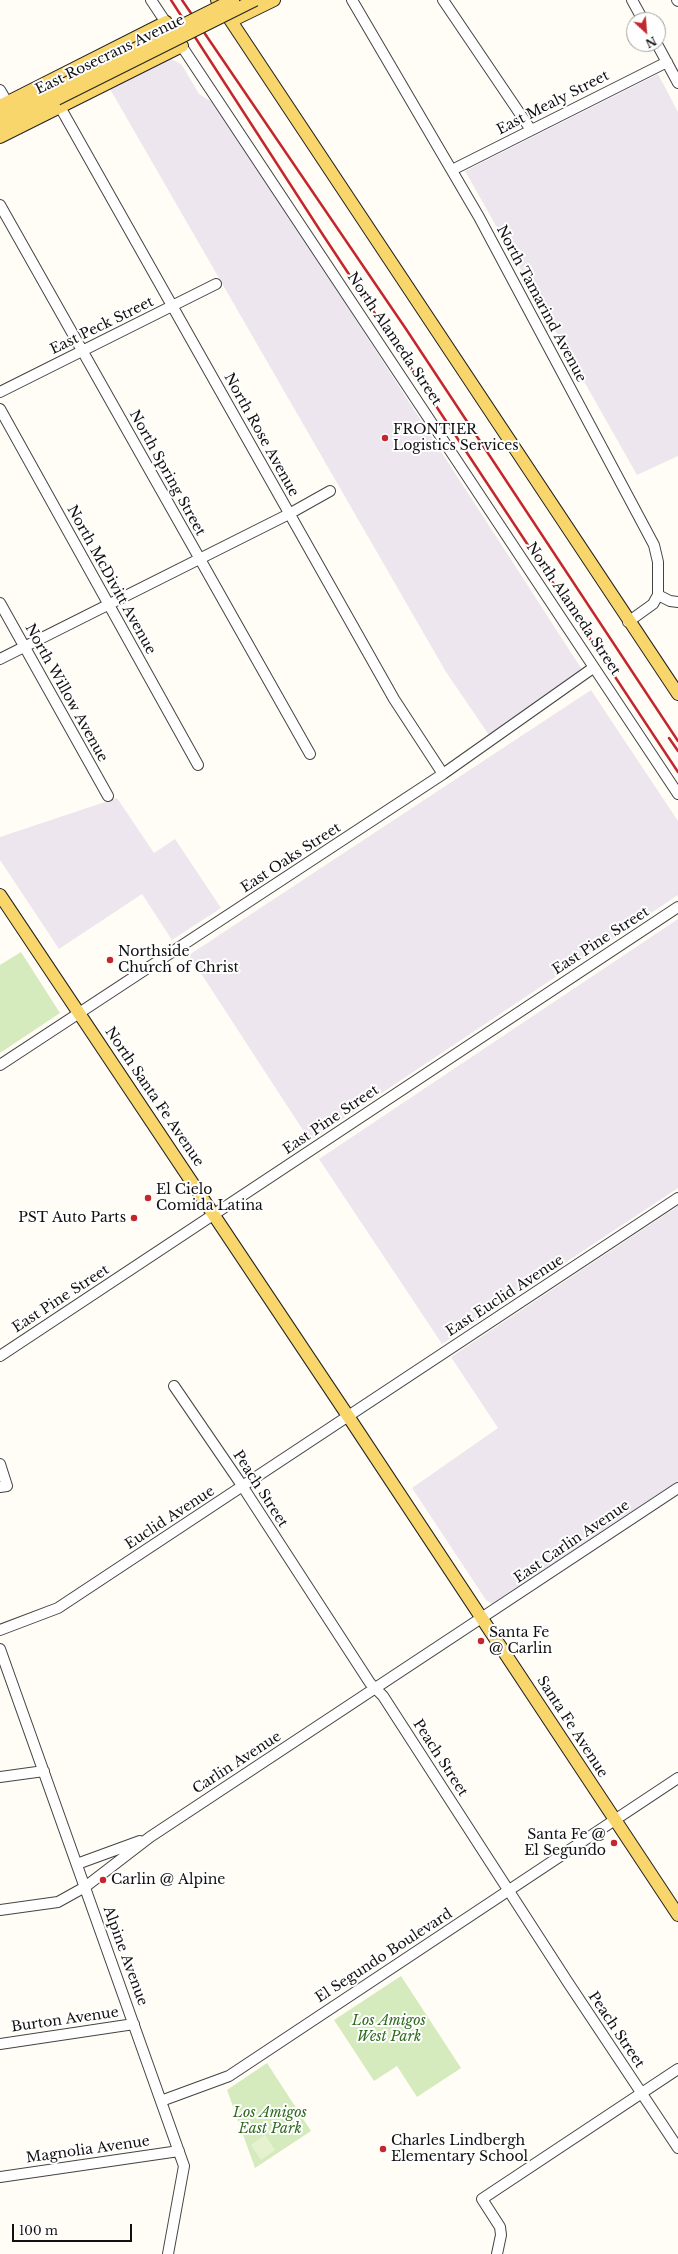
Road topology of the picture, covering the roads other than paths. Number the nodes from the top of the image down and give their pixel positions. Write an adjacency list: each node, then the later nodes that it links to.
1 (151, 0): 11 (street, North Alameda Street)
2 (217, 0): 10 (main road)
3 (233, 0): 17 (main road, East Rosecrans Avenue, bridge)
4 (255, 0): 17 (main road, East Rosecrans Avenue, bridge)
5 (274, 0): 10 (main road)
6 (352, 0): 23 (street, North Tamarind Avenue)
7 (443, 0): 21 (street)
8 (632, 0): 9 (street)
9 (639, 12)
10 (231, 21): 37 (main road)
11 (166, 22): 12 (street, North Alameda Street); 18 (main road)
12 (182, 46): 17 (main road); 40 (street, North Alameda Street)
13 (661, 52): 14 (street)
14 (667, 62): 15 (street); 21 (street, East Mealy Street)
15 (678, 83)
16 (0, 90): 18 (street)
17 (57, 98): 19 (main road, East Rosecrans Avenue); 20 (main road, East Rosecrans Avenue); 22 (main road); 26 (street, North Rose Avenue)
18 (4, 104)
19 (0, 116)
20 (0, 127)
21 (531, 130): 23 (street, East Mealy Street)
22 (0, 137)
23 (452, 170): 33 (street, North Tamarind Avenue)
24 (0, 205): 27 (street, North Spring Street)
25 (216, 284): 26 (street, East Peck Street)
26 (173, 307): 27 (street, East Peck Street); 31 (street, North Rose Avenue)
27 (82, 350): 28 (street, East Peck Street); 32 (street, North Spring Street)
28 (0, 392)
29 (0, 409): 36 (street, North McDivitt Avenue)
30 (330, 491): 31 (street)
31 (289, 514): 32 (street); 44 (street, North Rose Avenue)
32 (199, 560): 36 (street); 42 (street, North Spring Street)
33 (658, 595): 34 (street); 37 (street)
34 (678, 602)
35 (0, 603): 38 (street, North Willow Avenue)
36 (109, 605): 38 (street); 43 (street, North McDivitt Avenue)
37 (628, 622): 41 (main road)
38 (24, 646): 39 (street); 46 (street, North Willow Avenue)
39 (0, 659)
40 (594, 668): 44 (street, East Oaks Street); 45 (street, North Alameda Street)
41 (678, 694)
42 (310, 754)
43 (198, 765)
44 (443, 774): 49 (street, East Oaks Street)
45 (678, 794)
46 (108, 796)
47 (0, 895): 49 (main road, North Santa Fe Avenue)
48 (678, 907): 52 (street, East Pine Street)
49 (80, 1013): 50 (street, East Oaks Street); 52 (main road, North Santa Fe Avenue)
50 (0, 1065)
51 (678, 1198): 55 (street, East Euclid Avenue)
52 (214, 1215): 53 (street, East Pine Street); 55 (main road, North Santa Fe Avenue)
53 (0, 1356)
54 (174, 1386): 58 (street, Peach Street)
55 (348, 1416): 58 (street, Euclid Avenue); 60 (main road, Santa Fe Avenue)
56 (0, 1464): 57 (street)
57 (4, 1486)
58 (242, 1487): 61 (street, Euclid Avenue); 63 (street, Peach Street)
59 (678, 1488): 60 (street, East Carlin Avenue)
60 (482, 1618): 63 (street, Carlin Avenue); 67 (main road, Santa Fe Avenue)
61 (0, 1630)
62 (0, 1649): 64 (street, Alpine Avenue)
63 (375, 1689): 68 (street, Carlin Avenue); 71 (street, Peach Street)
64 (44, 1771): 65 (street); 69 (street, Alpine Avenue)
65 (0, 1777)
66 (678, 1778): 67 (street, El Segundo Boulevard)
67 (616, 1821): 71 (street, El Segundo Boulevard); 73 (main road, Santa Fe Avenue)
68 (150, 1837): 69 (street); 70 (street, Carlin Avenue)
69 (77, 1864): 70 (street, Alpine Avenue)
70 (85, 1887): 72 (street, Carlin Avenue); 74 (street, Alpine Avenue)
71 (508, 1891): 77 (street, Peach Street); 78 (street, El Segundo Boulevard)
72 (0, 1910)
73 (678, 1915)
74 (134, 2024): 75 (street, Burton Avenue); 78 (street, Alpine Avenue)
75 (0, 2044)
76 (678, 2069): 77 (street)
77 (642, 2093): 79 (street, Peach Street); 83 (street)
78 (161, 2101): 80 (street, Alpine Avenue)
79 (678, 2148)
80 (179, 2151): 81 (street, Magnolia Avenue); 82 (street, Alpine Avenue)
81 (0, 2177)
82 (168, 2254)
83 (497, 2254)

